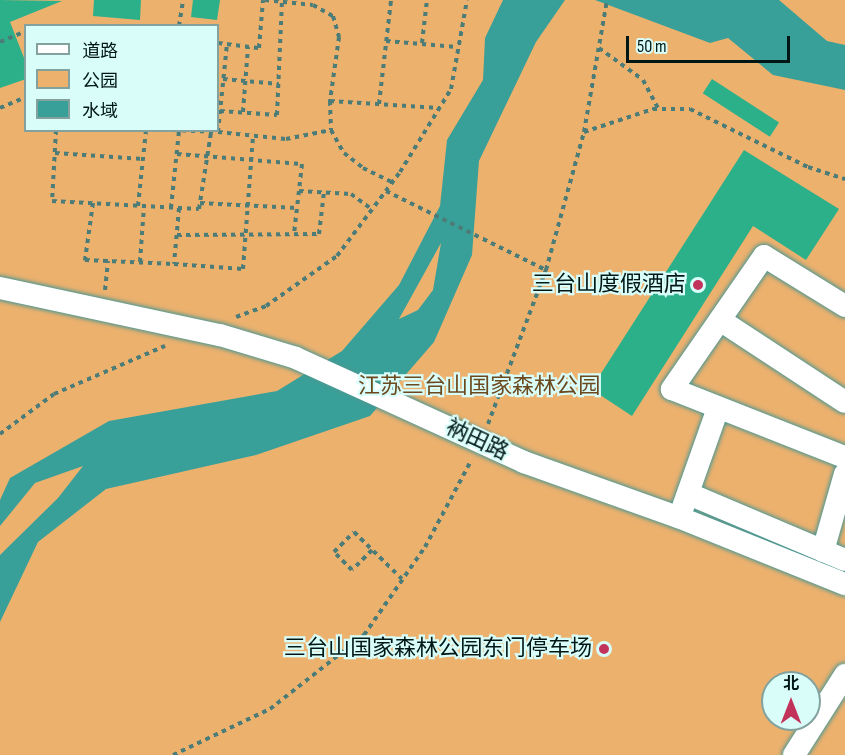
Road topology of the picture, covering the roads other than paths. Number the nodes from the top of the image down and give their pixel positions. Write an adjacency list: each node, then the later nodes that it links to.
1 (0, 288): 9 (street, 衲田路)
2 (845, 306): 3 (street)
3 (720, 320): 4 (street); 5 (street)
4 (845, 402)
5 (718, 408): 6 (street); 8 (street)
6 (845, 457)
7 (845, 474): 10 (street)
8 (689, 494): 9 (street); 10 (street)
9 (678, 517): 12 (street, 衲田路)
10 (823, 551): 11 (street)
11 (845, 560)
12 (845, 584)
13 (845, 675): 14 (street)
14 (794, 755)

